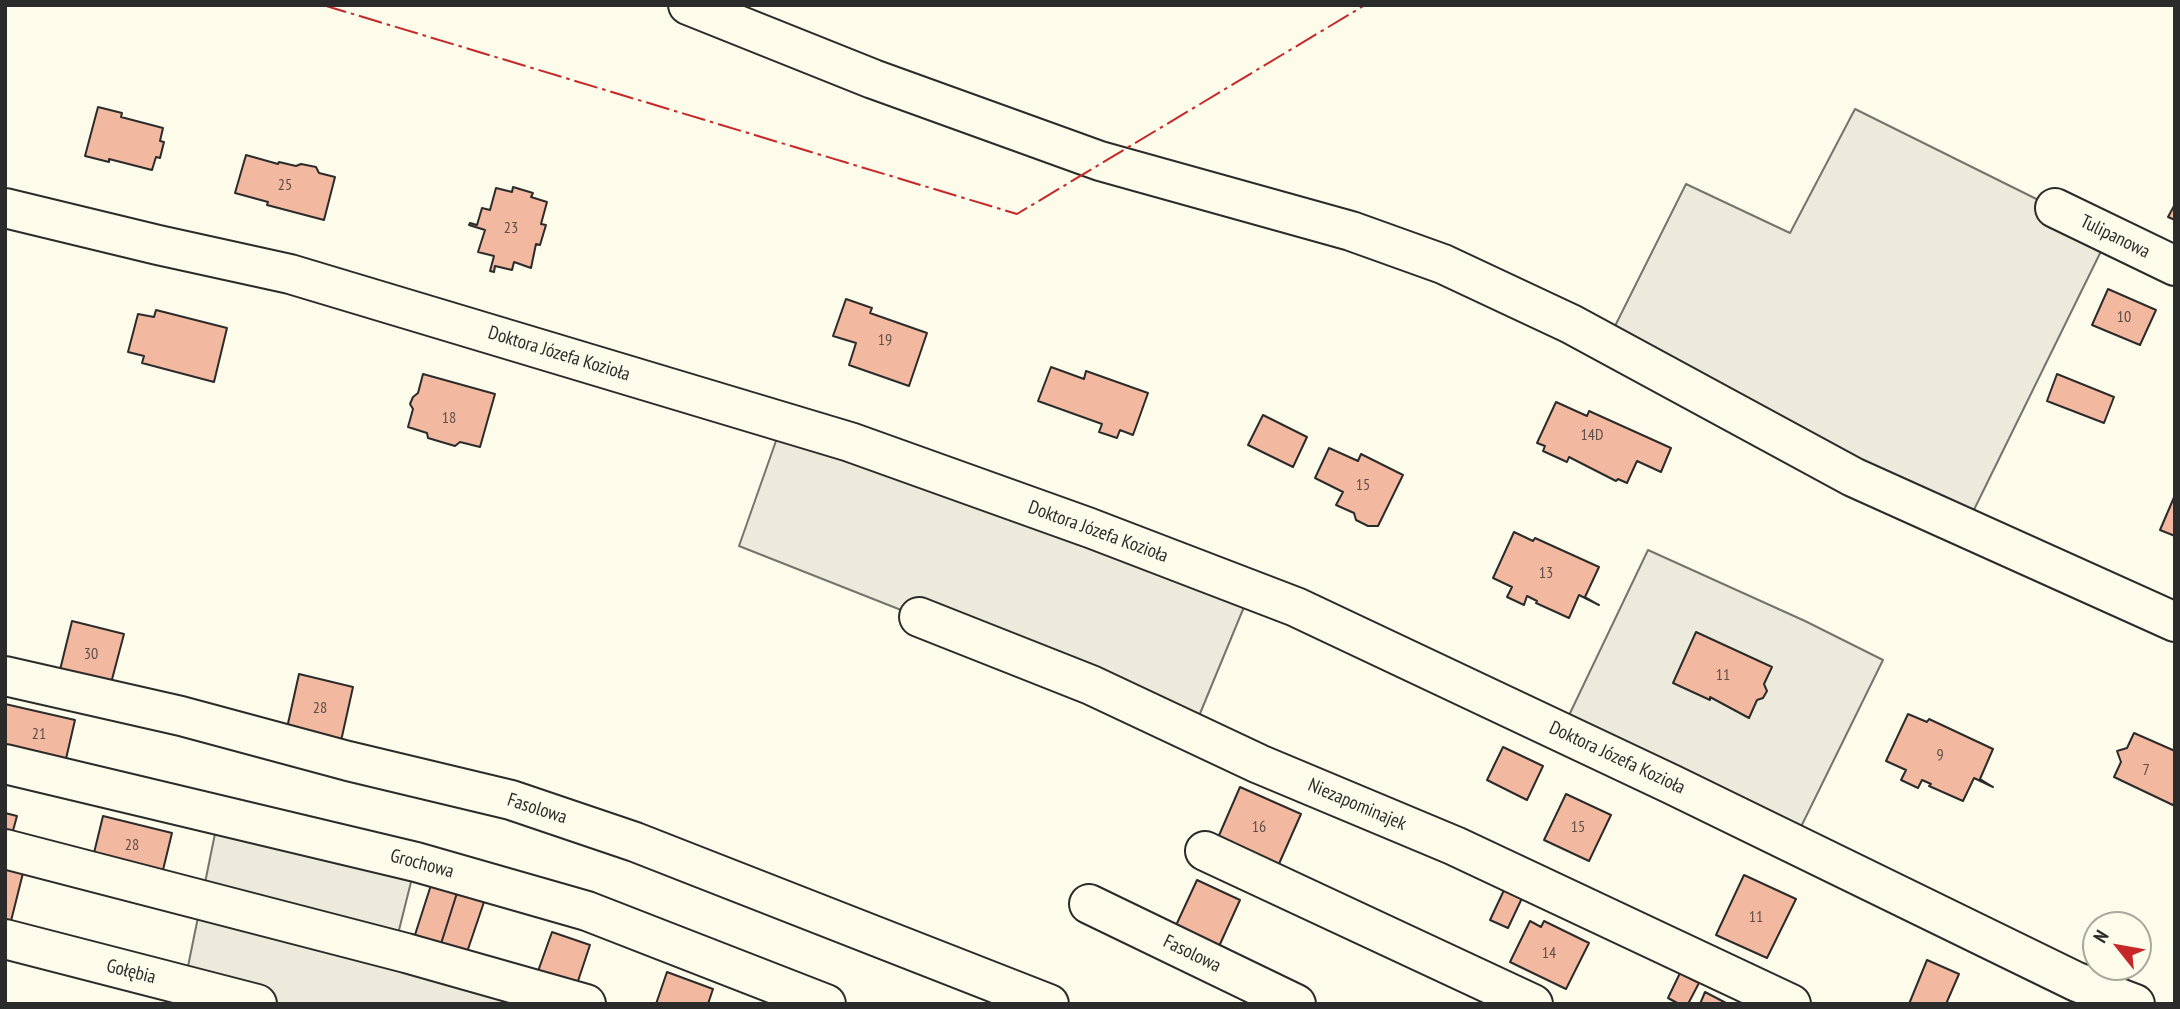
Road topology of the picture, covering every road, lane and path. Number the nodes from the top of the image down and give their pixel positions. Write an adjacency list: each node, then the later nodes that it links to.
1 (688, 5): 6 (street)
2 (5, 208): 20 (street, Doktora Józefa Kozioła)
3 (2055, 208): 4 (street, Tulipanowa)
4 (2175, 266)
5 (919, 617): 19 (street, Niezapominajek)
6 (2175, 622)
7 (5, 676): 16 (street, Fasolowa)
8 (5, 764): 15 (street, Grochowa)
9 (5, 849): 14 (street)
10 (1205, 850): 18 (street)
11 (1089, 904): 17 (street, Fasolowa)
12 (5, 939): 13 (street, Gołębia)
13 (257, 1004)
14 (586, 1004)
15 (827, 1004)
16 (1049, 1004)
17 (1296, 1004)
18 (1533, 1004)
19 (1791, 1004)
20 (2135, 1004)

